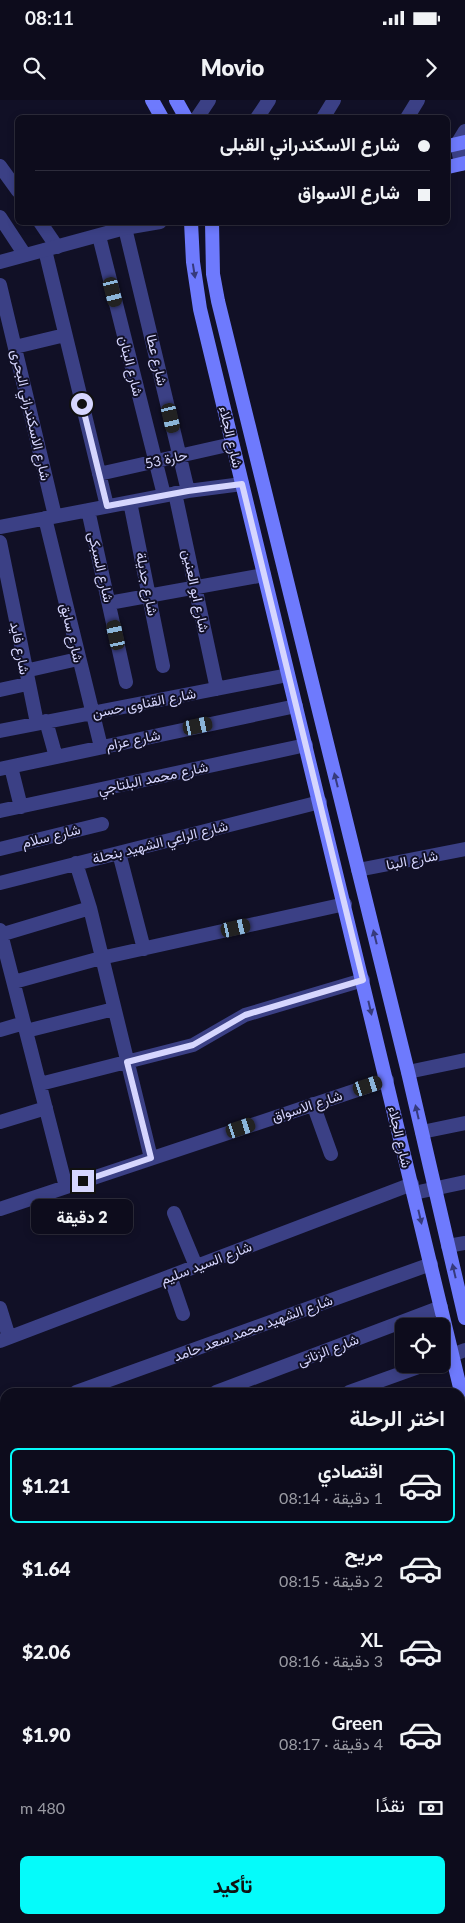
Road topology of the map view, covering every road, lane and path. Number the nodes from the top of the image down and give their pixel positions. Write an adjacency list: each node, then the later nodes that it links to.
1 (152, 100): 7 (main road)
2 (176, 100): 8 (main road)
3 (209, 100): 9 (street)
4 (269, 100): 10 (street)
5 (334, 100): 11 (street)
6 (418, 100): 12 (street)
7 (160, 115)
8 (184, 115)
9 (199, 115)
10 (259, 115)
11 (325, 115)
12 (409, 115)
13 (465, 131): 14 (street)
14 (457, 144): 15 (street)
15 (458, 165)
16 (0, 166): 17 (street)
17 (15, 187)
18 (0, 217): 26 (street)
19 (41, 225): 25 (street)
20 (142, 225): 23 (street)
21 (191, 225): 31 (main road, شارع الجلاء, one-way to 31)
22 (212, 225): 66 (main road, شارع الجلاء, one-way to 22)
23 (125, 228): 24 (street); 32 (street, شارع عطا)
24 (99, 236): 25 (street); 33 (street, شارع البنان)
25 (51, 248): 26 (street); 29 (street)
26 (25, 255): 27 (street)
27 (0, 262)
28 (0, 285): 30 (street, شارع الاسكندراني البحرى)
29 (66, 335): 30 (street); 34 (street)
30 (15, 347): 40 (street, شارع الاسكندراني البحرى)
31 (232, 444): 32 (street, حارة 53); 35 (main road, شارع الجلاء)
32 (180, 456): 33 (street, حارة 53); 36 (street, شارع عطا)
33 (155, 462): 34 (street, حارة 53); 36 (street, شارع البنان)
34 (99, 474): 38 (street)
35 (242, 484): 36 (street); 43 (main road, شارع الجلاء)
36 (175, 493): 37 (street); 44 (street, شارع ابو العنين)
37 (130, 502): 38 (street); 45 (street, شارع جديلة)
38 (107, 506): 39 (street)
39 (88, 510): 40 (street); 46 (street, شارع السبكى)
40 (50, 517): 41 (street); 47 (street, شارع سابق)
41 (0, 527)
42 (0, 542): 50 (street, شارع فايد)
43 (264, 575): 44 (street); 49 (main road, شارع الجلاء)
44 (195, 587): 45 (street); 52 (street, شارع ابو العنين)
45 (149, 596): 46 (street); 48 (street, شارع جديلة)
46 (109, 603): 51 (street, شارع السبكى)
47 (78, 659): 50 (street); 55 (street, شارع سابق)
48 (163, 666)
49 (288, 675): 52 (street, شارع القناوى حسن); 54 (main road, شارع الجلاء)
50 (26, 678): 53 (street); 56 (street, شارع فايد)
51 (126, 682)
52 (217, 689): 55 (street, شارع القناوى حسن)
53 (0, 690)
54 (296, 706): 58 (main road, شارع الجلاء); 59 (street, شارع عزام)
55 (92, 713): 56 (street, شارع القناوى حسن); 59 (street, شارع سابق)
56 (41, 722): 57 (street, شارع القناوى حسن); 60 (street, شارع فايد)
57 (0, 731)
58 (306, 745): 62 (main road, شارع الجلاء); 63 (street, شارع محمد البلتاجي)
59 (101, 747): 60 (street, شارع عزام)
60 (56, 757): 61 (street, شارع عزام)
61 (5, 768): 63 (street)
62 (320, 802): 67 (main road, شارع الجلاء); 70 (street, شارع الراعي الشهيد بنحلة)
63 (21, 807): 64 (street, شارع محمد البلتاجي)
64 (0, 811)
65 (102, 824): 68 (street, شارع سلام)
66 (351, 841): 67 (main road); 72 (main road, شارع الجلاء)
67 (331, 846): 74 (main road, شارع الجلاء)
68 (0, 849)
69 (465, 849): 72 (street, شارع البنا)
70 (119, 853): 71 (street, شارع الراعي الشهيد بنحلة); 77 (street)
71 (76, 863): 73 (street, شارع الراعي الشهيد بنحلة); 75 (street)
72 (358, 870): 86 (main road, شارع الجلاء, one-way to 72)
73 (0, 883)
74 (345, 904): 77 (street); 79 (main road, شارع الجلاء)
75 (90, 908): 76 (street); 78 (street)
76 (0, 933): 80 (street)
77 (144, 949): 78 (street)
78 (101, 958): 80 (street); 81 (street)
79 (363, 980): 85 (street); 87 (main road, شارع الجلاء, one-way to 87)
80 (14, 982): 82 (street)
81 (114, 1009): 82 (street); 85 (street)
82 (25, 1027): 83 (street); 88 (street)
83 (0, 1030)
84 (465, 1060): 86 (street)
85 (127, 1062): 88 (street); 95 (street)
86 (408, 1072): 93 (main road, شارع الجلاء, one-way to 86)
87 (387, 1080): 89 (street, شارع الاسواق); 98 (main road, شارع الجلاء)
88 (40, 1084): 90 (street)
89 (313, 1104): 94 (street); 95 (street, شارع الاسواق)
90 (46, 1108): 91 (street); 97 (street)
91 (0, 1122)
92 (465, 1123): 93 (street)
93 (422, 1132): 99 (main road, شارع الجلاء)
94 (330, 1154)
95 (151, 1158): 97 (street, شارع الاسواق)
96 (465, 1182): 99 (street, شارع السيد سليم)
97 (66, 1187): 100 (street, شارع الاسواق)
98 (413, 1189): 99 (street, شارع السيد سليم); 104 (main road, شارع الجلاء, one-way to 104); 105 (street, شارع السيد سليم)
99 (435, 1189): 103 (main road, شارع الجلاء)
100 (0, 1209)
101 (174, 1213): 105 (street)
102 (465, 1243): 103 (street)
103 (448, 1246): 110 (main road, شارع الجلاء, one-way to 103)
104 (431, 1264): 107 (main road, شارع الجلاء); 114 (street, شارع الشهيد محمد سعد حامد)
105 (196, 1266): 106 (street, شارع السيد سليم)
106 (170, 1276): 109 (street); 111 (street, شارع السيد سليم)
107 (441, 1307): 112 (main road, شارع الجلاء); 115 (street, شارع الزناتى)
108 (0, 1308): 111 (street)
109 (183, 1314)
110 (465, 1318)
111 (5, 1339)
112 (453, 1354): 117 (main road, شارع الجلاء)
113 (402, 1373): 116 (street)
114 (87, 1388)
115 (227, 1388)
116 (360, 1388)
117 (461, 1388)

